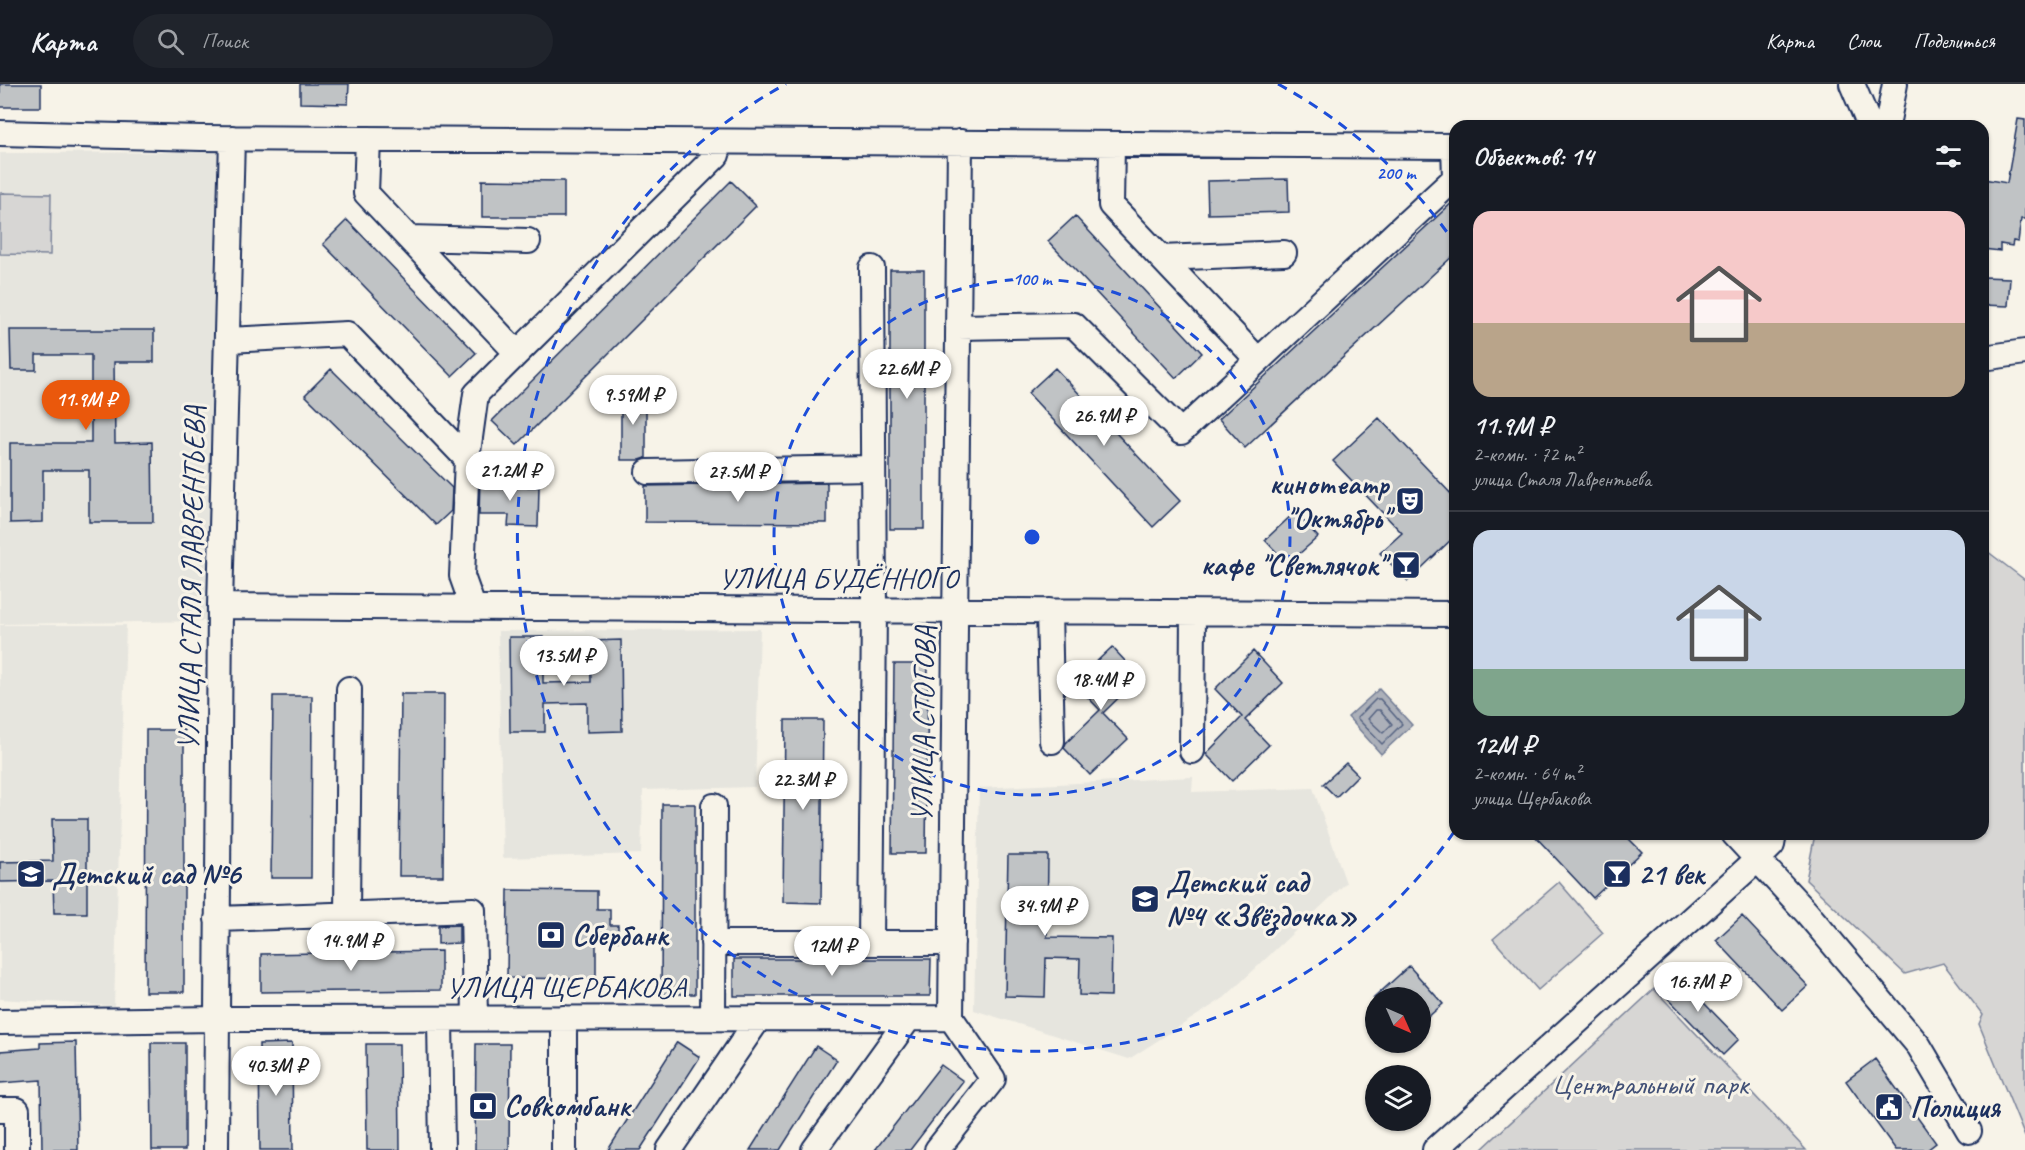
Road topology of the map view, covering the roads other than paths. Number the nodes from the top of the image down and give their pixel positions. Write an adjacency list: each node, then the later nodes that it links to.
1 (1852, 84): 3 (street)
2 (1895, 84): 4 (street)
3 (1867, 120)
4 (1888, 120)
5 (0, 133): 6 (street)
6 (232, 138): 7 (street); 19 (street, УЛИЦА СТАЛЯ ЛАВРЕНТЬЕВА)
7 (368, 139): 8 (street); 13 (street)
8 (719, 142): 9 (street); 21 (street)
9 (960, 142): 10 (street); 18 (street, УЛИЦА СТОГОВА)
10 (1112, 144): 11 (street); 16 (street)
11 (1449, 146)
12 (1449, 184): 23 (street)
13 (409, 238): 14 (street); 21 (street)
14 (528, 242)
15 (1284, 253): 16 (street)
16 (1161, 258): 23 (street)
17 (872, 268): 25 (street)
18 (958, 327): 23 (street); 30 (street, УЛИЦА СТОГОВА)
19 (227, 340): 24 (street); 27 (street, УЛИЦА СТАЛЯ ЛАВРЕНТЬЕВА)
20 (2025, 352): 22 (street)
21 (517, 353): 24 (street)
22 (1989, 356)
23 (1258, 360)
24 (467, 459): 28 (street)
25 (873, 468): 26 (street); 29 (street)
26 (648, 472)
27 (220, 606): 28 (street, УЛИЦА БУДЁННОГО); 42 (street, УЛИЦА СТАЛЯ ЛАВРЕНТЬЕВА)
28 (473, 607): 29 (street, УЛИЦА БУДЁННОГО)
29 (874, 610): 30 (street, УЛИЦА БУДЁННОГО); 44 (street)
30 (955, 610): 31 (street, УЛИЦА БУДЁННОГО); 45 (street, УЛИЦА СТОГОВА)
31 (1049, 611): 32 (street, УЛИЦА БУДЁННОГО); 35 (street)
32 (1192, 612): 33 (street, УЛИЦА БУДЁННОГО); 36 (street)
33 (1449, 614)
34 (349, 689): 41 (street)
35 (1052, 741)
36 (1192, 751)
37 (714, 806): 43 (street)
38 (1740, 840): 40 (street)
39 (1773, 840): 40 (street)
40 (1758, 859): 56 (street); 64 (street)
41 (347, 915): 42 (street); 47 (street)
42 (217, 919): 53 (street, УЛИЦА СТАЛЯ ЛАВРЕНТЬЕВА)
43 (713, 943): 44 (street); 49 (street)
44 (871, 943): 45 (street)
45 (952, 943): 52 (street, УЛИЦА СТОГОВА)
46 (440, 1018): 47 (street, УЛИЦА ЩЕРБАКОВА); 53 (street, УЛИЦА ЩЕРБАКОВА); 59 (street)
47 (475, 1018): 48 (street, УЛИЦА ЩЕРБАКОВА)
48 (564, 1018): 49 (street, УЛИЦА ЩЕРБАКОВА); 60 (street)
49 (713, 1018): 50 (street, УЛИЦА ЩЕРБАКОВА)
50 (759, 1018): 51 (street, УЛИЦА ЩЕРБАКОВА); 61 (street)
51 (909, 1018): 52 (street, УЛИЦА ЩЕРБАКОВА); 62 (street)
52 (951, 1018): 63 (street)
53 (216, 1019): 54 (street, УЛИЦА ЩЕРБАКОВА); 58 (street, УЛИЦА СТАЛЯ ЛАВРЕНТЬЕВА)
54 (0, 1022)
55 (0, 1110): 57 (street)
56 (1969, 1131)
57 (17, 1150)
58 (216, 1150)
59 (442, 1150)
60 (564, 1150)
61 (669, 1150)
62 (814, 1150)
63 (937, 1150)
64 (1435, 1150)

